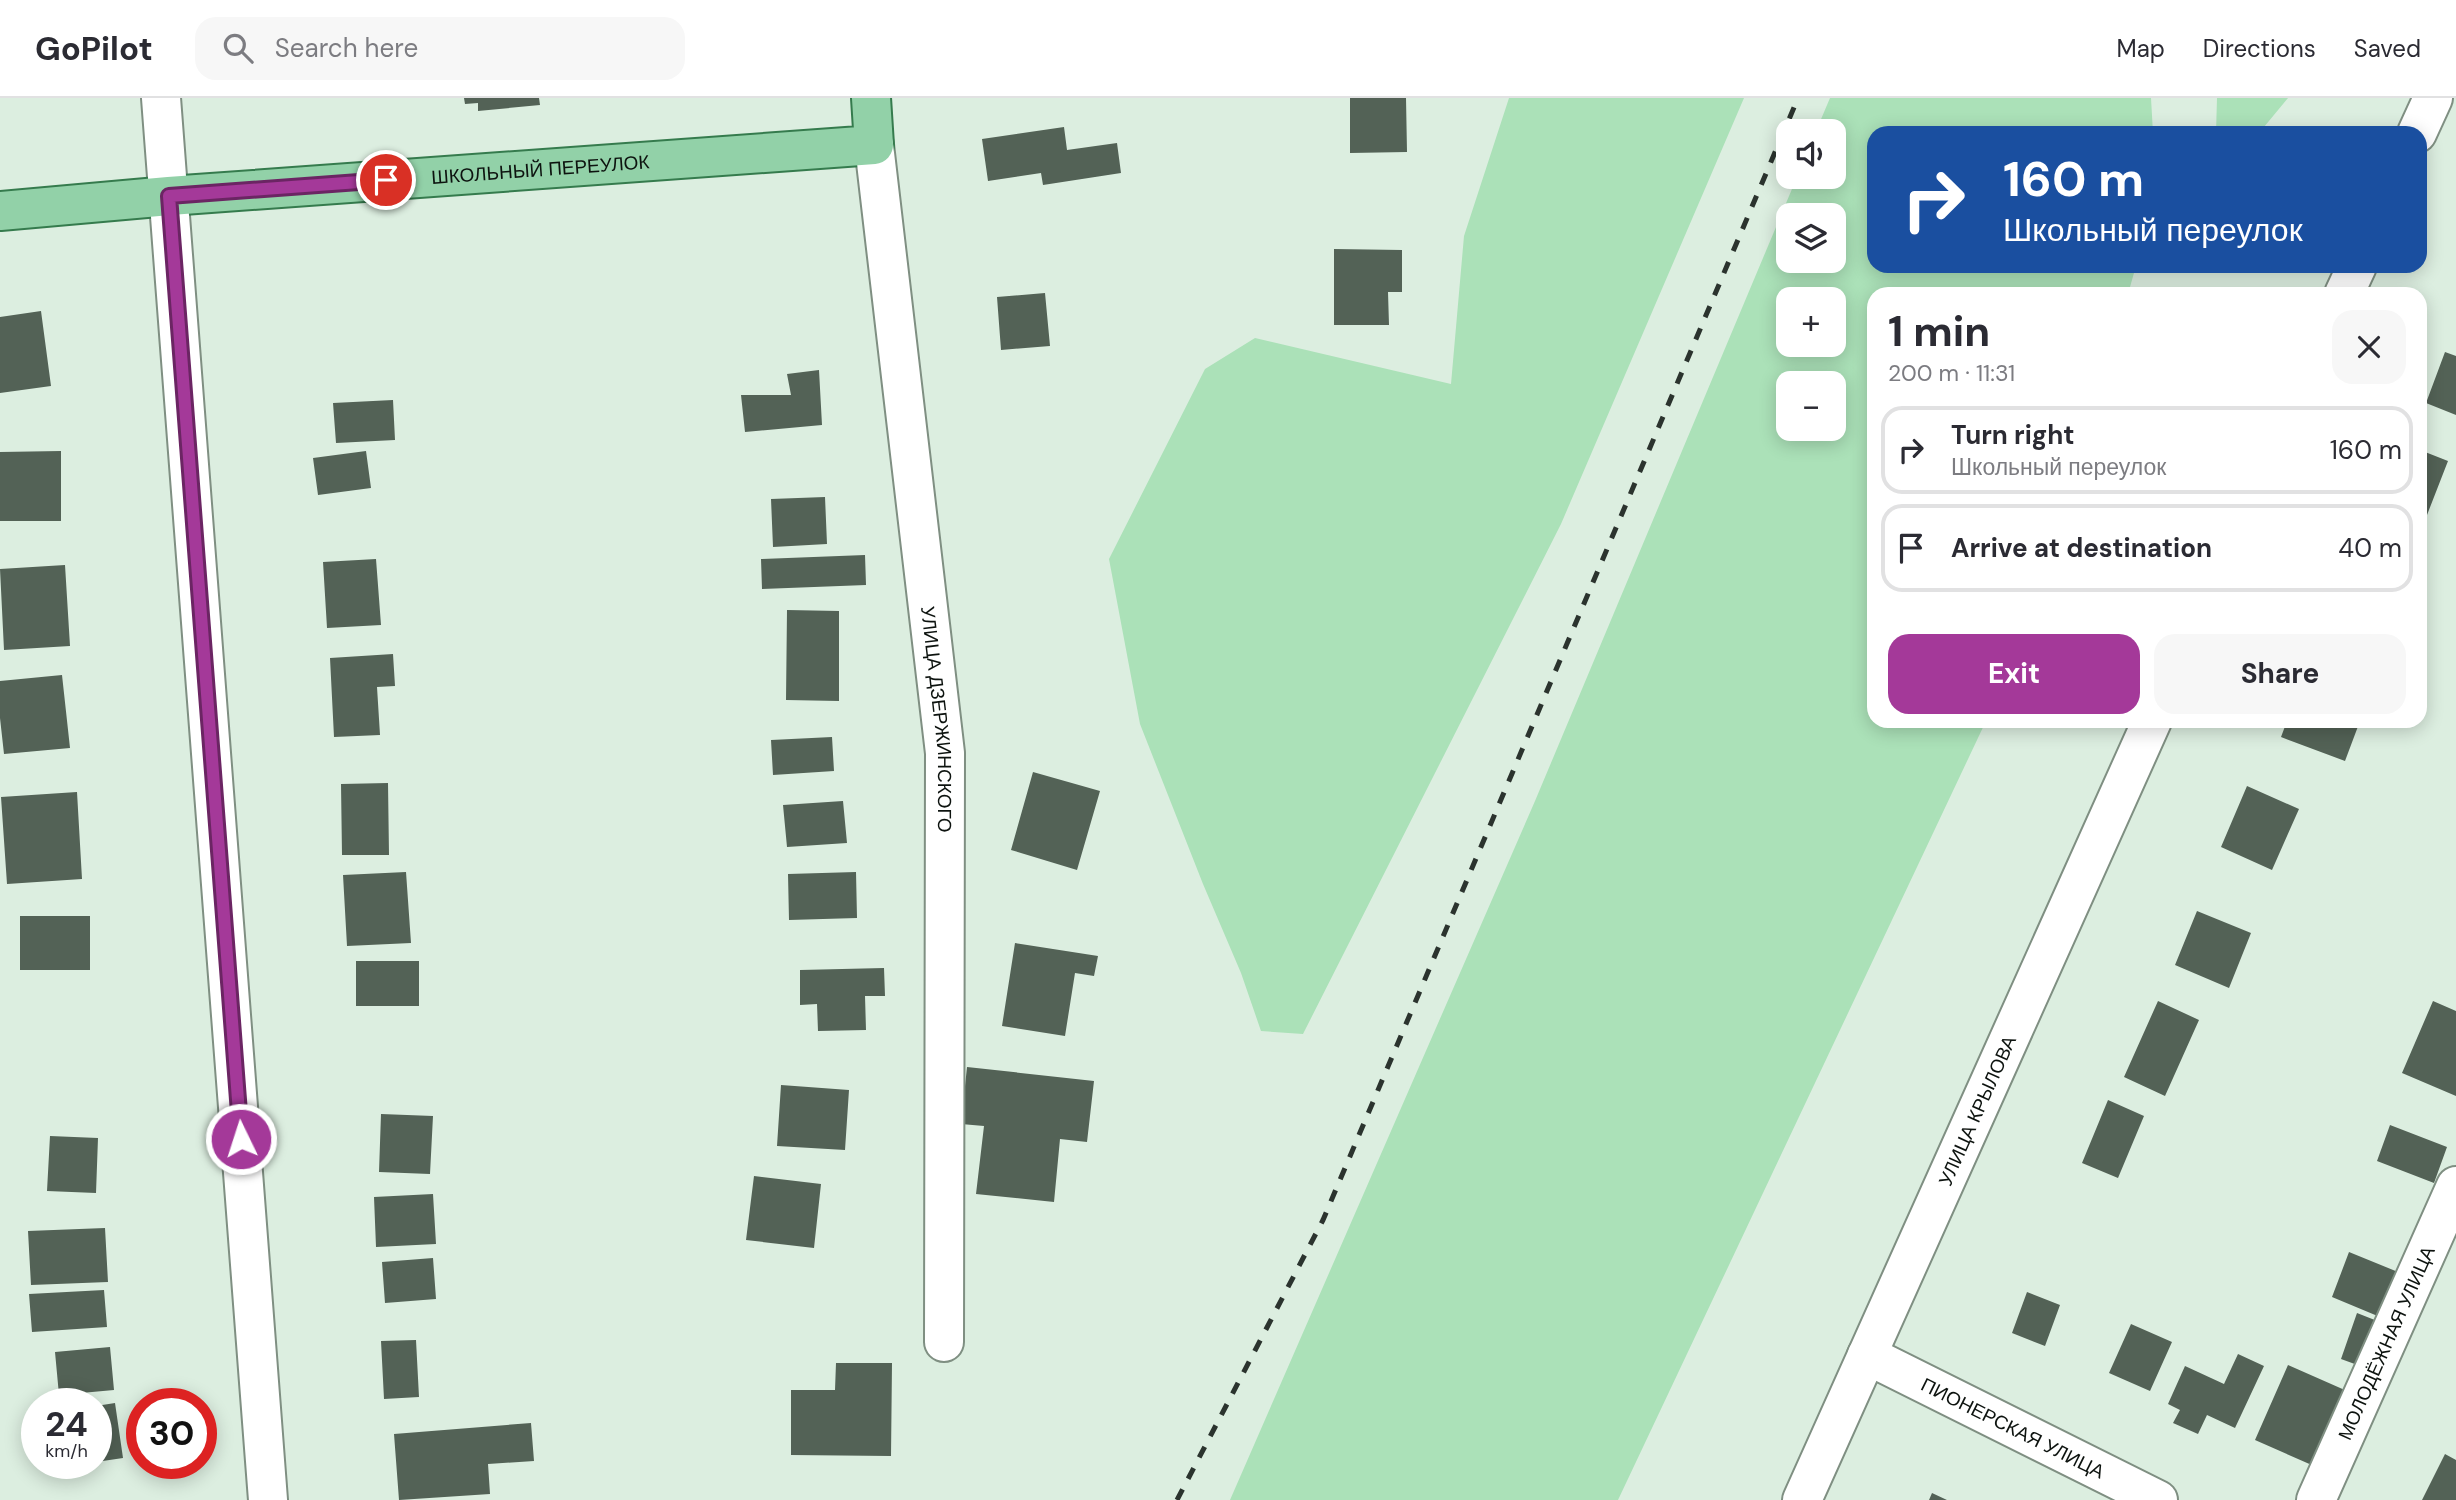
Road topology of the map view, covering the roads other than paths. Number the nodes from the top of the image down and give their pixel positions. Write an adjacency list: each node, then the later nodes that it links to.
1 (161, 98): 6 (street)
2 (870, 98): 5 (main road, УЛИЦА ДЗЕРЖИНСКОГО)
3 (2432, 98): 4 (street)
4 (2420, 126)
5 (874, 145): 6 (main road, ШКОЛЬНЫЙ ПЕРЕУЛОК); 10 (street, УЛИЦА ДЗЕРЖИНСКОГО)
6 (169, 196): 7 (main road, ШКОЛЬНЫЙ ПЕРЕУЛОК); 12 (street)
7 (0, 211)
8 (2149, 728): 11 (street, УЛИЦА КРЫЛОВА)
9 (2456, 1186): 15 (street, МОЛОДЁЖНАЯ УЛИЦА)
10 (944, 1342)
11 (1867, 1355): 13 (street, УЛИЦА КРЫЛОВА); 14 (street, ПИОНЕРСКАЯ УЛИЦА)
12 (268, 1500)
13 (1802, 1500)
14 (2158, 1500)
15 (2316, 1500)

